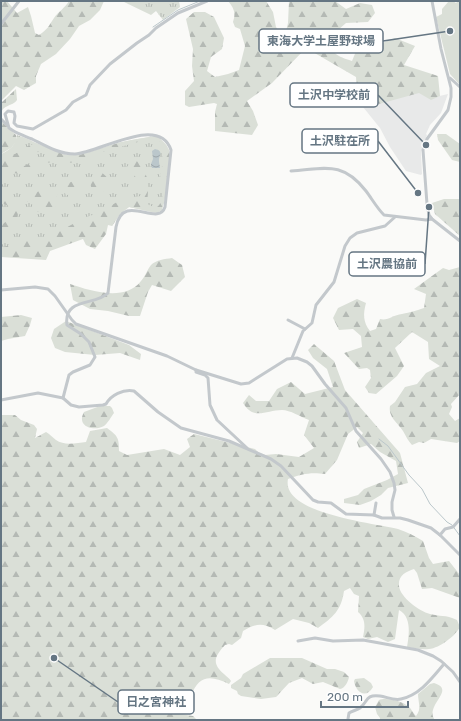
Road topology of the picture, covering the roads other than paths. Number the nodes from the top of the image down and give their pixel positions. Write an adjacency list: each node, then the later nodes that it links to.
1 (19, 1): 4 (street)
2 (206, 1): 8 (street)
3 (432, 1): 5 (street)
4 (1, 24)
5 (450, 78): 6 (street); 11 (street)
6 (460, 87)
7 (1, 119): 8 (street)
8 (10, 128): 14 (street)
9 (291, 171): 10 (street)
10 (395, 217): 11 (street); 16 (street)
11 (432, 219): 12 (street)
12 (460, 241)
13 (1, 290): 14 (street)
14 (68, 315): 18 (street); 19 (street)
15 (288, 320): 16 (street)
16 (306, 329): 17 (street)
17 (292, 358): 18 (street); 24 (street)
18 (196, 370): 21 (street)
19 (63, 398): 20 (street); 21 (street)
20 (1, 400)
21 (249, 450): 23 (street)
22 (376, 503): 23 (street)
23 (374, 515): 24 (street)
24 (394, 518): 26 (street)
25 (460, 520): 26 (street)
26 (440, 535): 27 (street)
27 (460, 555)
28 (298, 641): 29 (street)
29 (444, 664): 30 (street); 31 (street)
30 (460, 682)
31 (348, 719)

